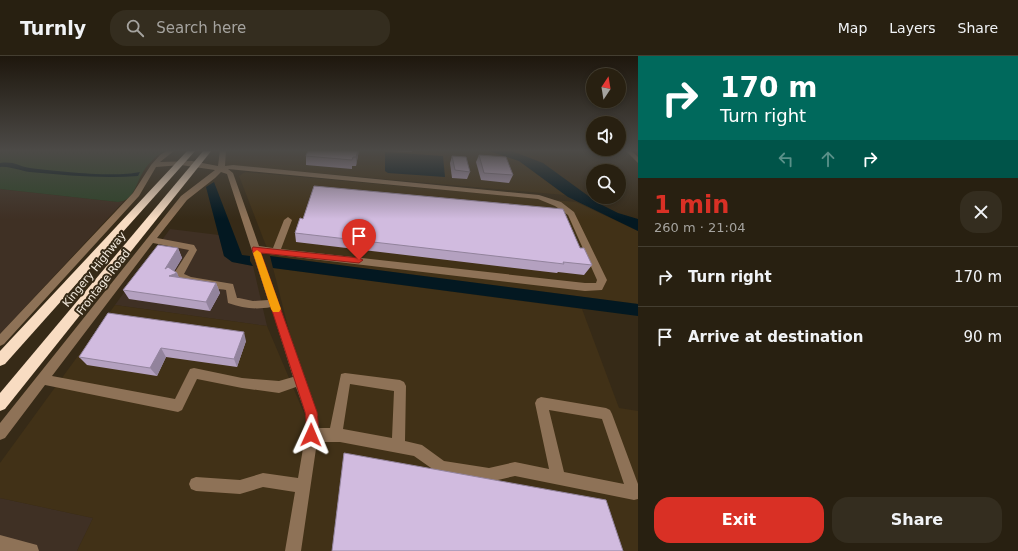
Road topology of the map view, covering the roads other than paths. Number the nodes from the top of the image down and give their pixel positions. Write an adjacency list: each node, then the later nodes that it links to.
1 (149, 173): 12 (street)
2 (171, 173): 13 (highway, Kingery Highway)
3 (189, 173): 16 (highway, Kingery Highway)
4 (214, 173): 8 (street, Frontage Road)
5 (230, 173): 9 (street)
6 (299, 173): 10 (street)
7 (288, 220): 10 (street)
8 (150, 240): 11 (street); 14 (street, Frontage Road)
9 (256, 249): 10 (street); 11 (street)
10 (276, 252)
11 (274, 303): 15 (street)
12 (0, 341)
13 (0, 360)
14 (42, 379): 15 (street); 17 (street, Frontage Road)
15 (300, 380): 18 (street)
16 (0, 404)
17 (0, 433)
18 (311, 435): 19 (street); 23 (street)
19 (335, 435): 20 (street); 20 (street)
20 (398, 447): 21 (street)
21 (558, 477): 21 (street)
22 (196, 484): 23 (street)
23 (302, 486): 26 (street)
24 (0, 543): 25 (street)
25 (30, 551)
26 (293, 551)

